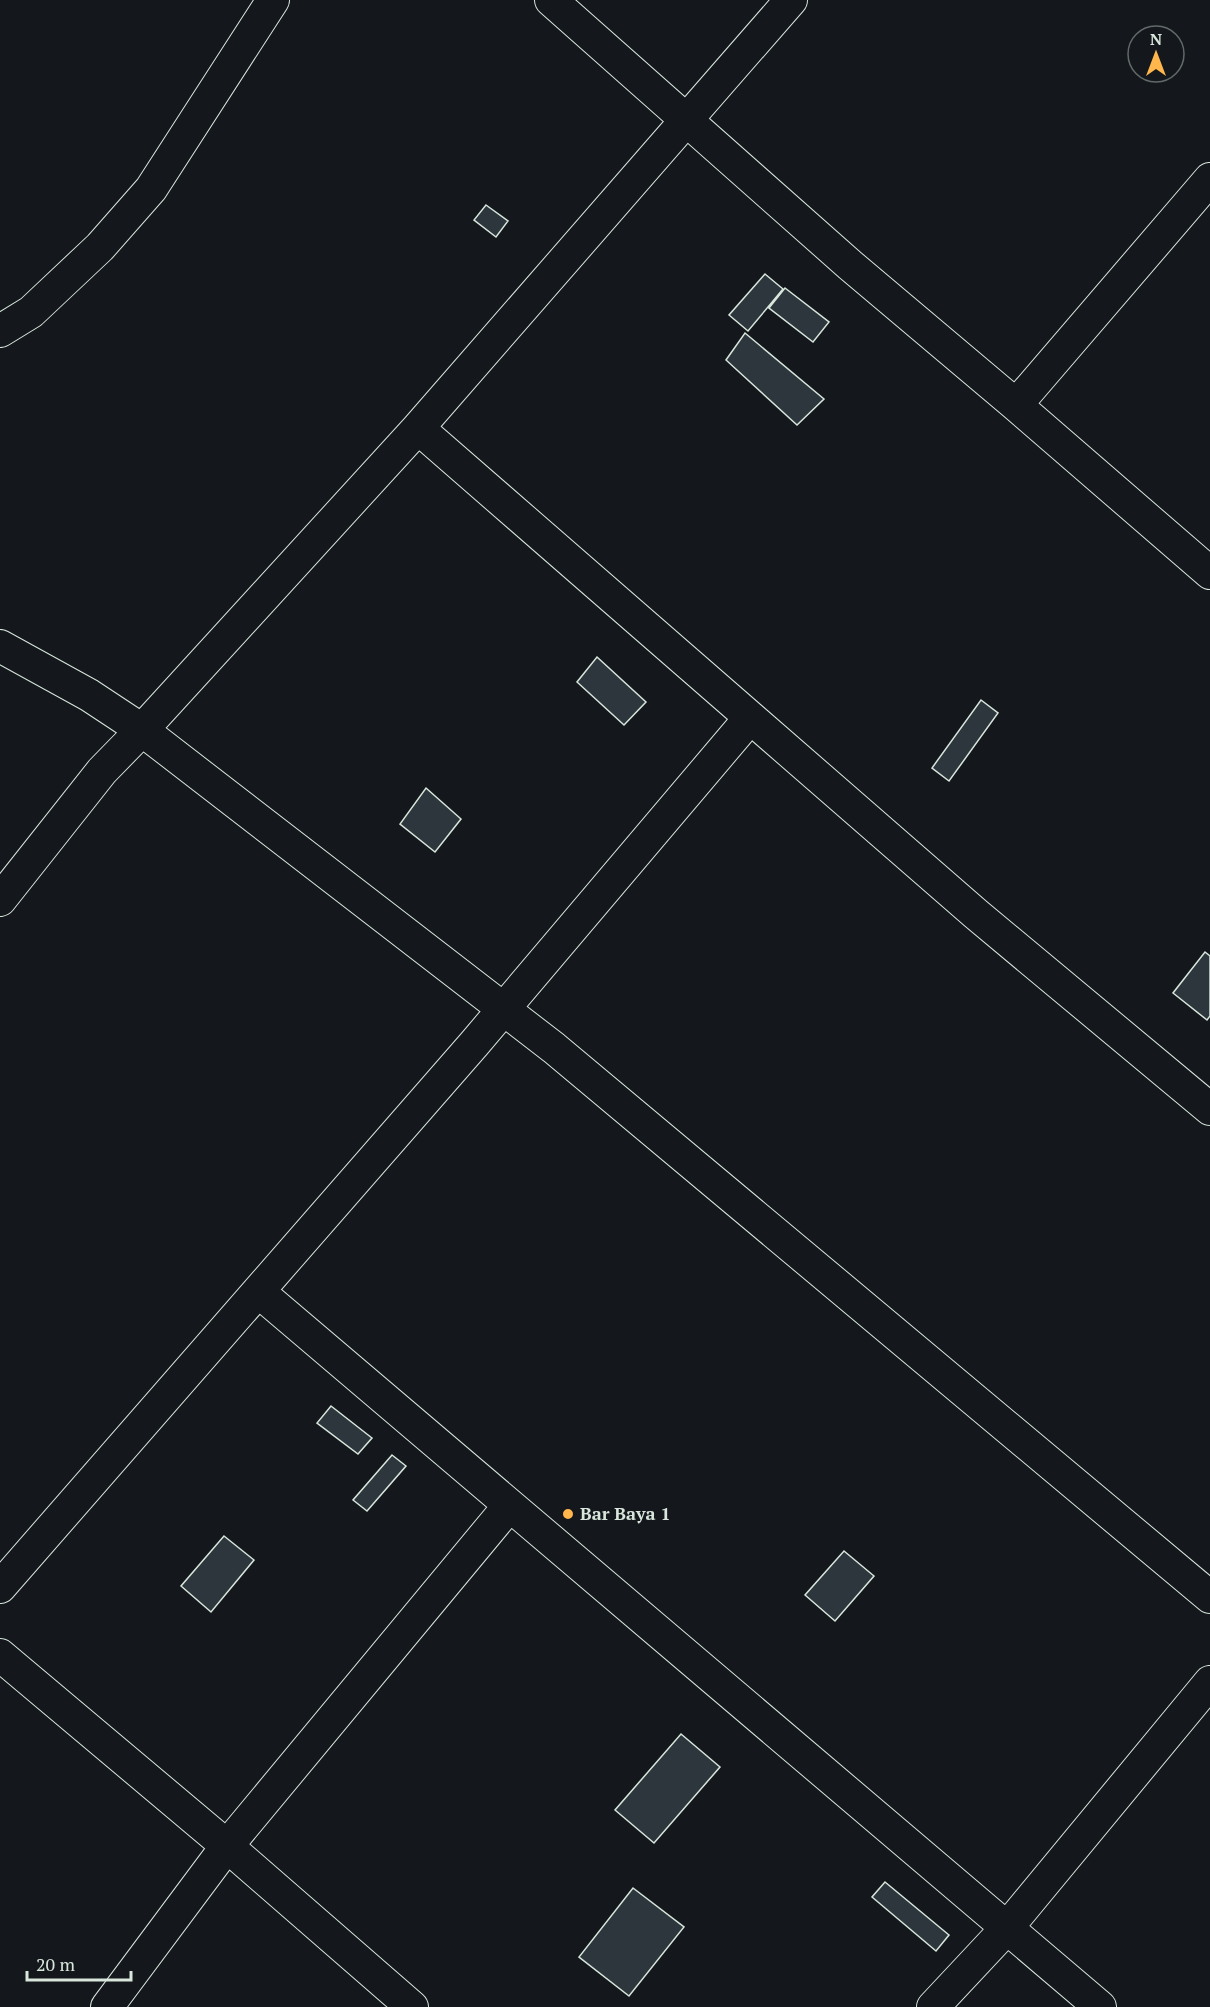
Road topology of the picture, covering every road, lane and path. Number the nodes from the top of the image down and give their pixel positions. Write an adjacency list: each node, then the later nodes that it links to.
1 (273, 0): 6 (street)
2 (551, 0): 4 (street)
3 (790, 0): 4 (street)
4 (685, 119): 7 (street); 8 (street)
5 (1210, 178): 7 (street)
6 (0, 331)
7 (1016, 405): 9 (street)
8 (418, 428): 11 (street); 12 (street)
9 (1210, 573)
10 (0, 646): 12 (street)
11 (750, 718): 14 (street); 15 (street)
12 (142, 730): 13 (street); 14 (street)
13 (0, 900)
14 (503, 1008): 16 (street); 19 (street)
15 (1210, 1109)
16 (259, 1292): 17 (street); 18 (street)
17 (509, 1506): 22 (street); 23 (street)
18 (0, 1587)
19 (1210, 1598)
20 (0, 1655): 22 (street)
21 (1210, 1682): 23 (street)
22 (227, 1846): 24 (street); 25 (street)
23 (1006, 1929): 26 (street); 27 (street)
24 (107, 2007)
25 (412, 2007)
26 (933, 2007)
27 (1100, 2007)

